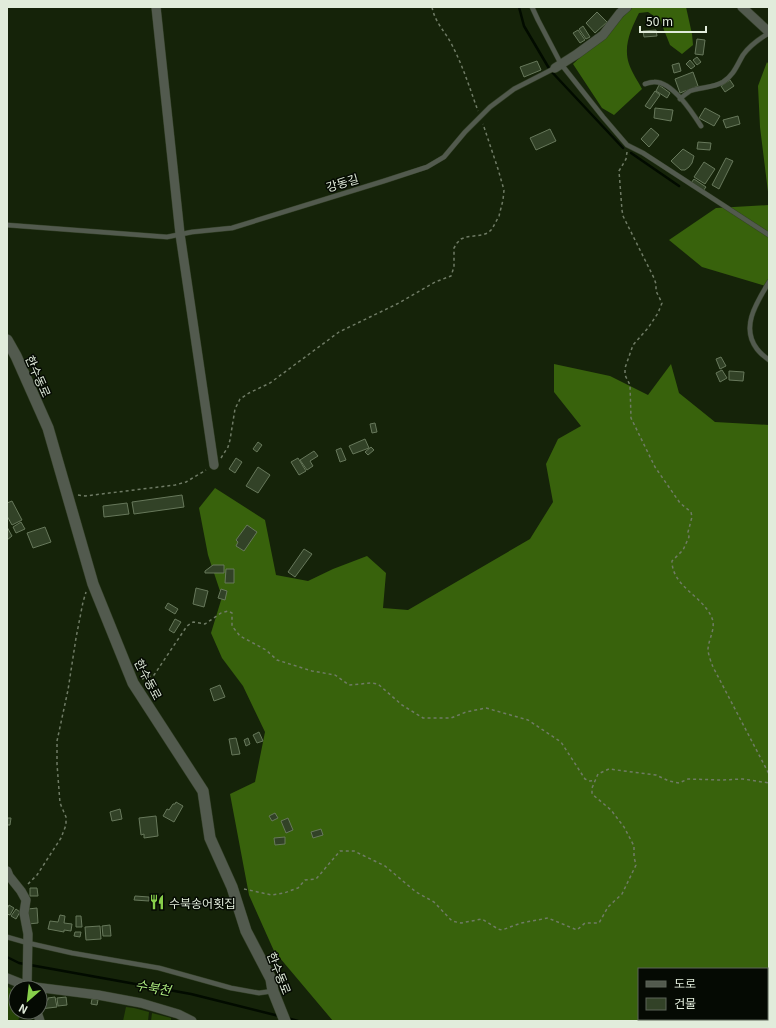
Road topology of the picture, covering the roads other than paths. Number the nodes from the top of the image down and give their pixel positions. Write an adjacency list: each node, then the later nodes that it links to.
1 (156, 7): 11 (street)
2 (532, 7): 6 (lane)
3 (627, 7): 6 (street, 강동길)
4 (742, 7): 5 (street)
5 (769, 32): 8 (lane)
6 (558, 66): 11 (lane, 강동길); 12 (lane)
7 (645, 84): 8 (lane)
8 (680, 99): 9 (lane)
9 (701, 126)
10 (7, 225): 11 (lane, 강동길)
11 (180, 234): 16 (street)
12 (769, 235)
13 (769, 282): 15 (lane)
14 (7, 340): 22 (street, 한수동로)
15 (769, 360)
16 (214, 465)
17 (7, 871): 19 (street)
18 (7, 937): 19 (lane)
19 (28, 947): 20 (street); 22 (lane)
20 (27, 980)
21 (48, 989): 23 (street)
22 (273, 991): 24 (street, 한수동로)
23 (192, 1021)
24 (285, 1021)

